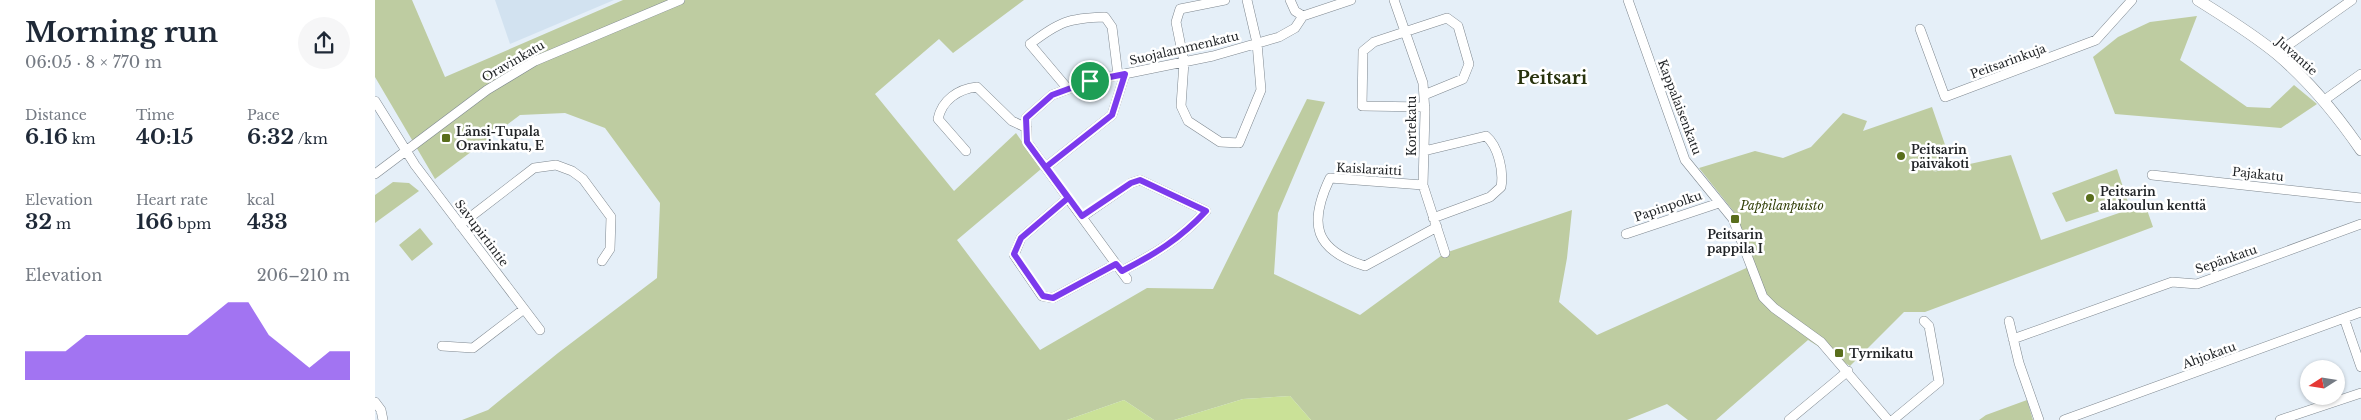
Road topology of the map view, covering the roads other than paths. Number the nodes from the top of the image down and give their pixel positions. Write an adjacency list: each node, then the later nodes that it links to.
1 (680, 0): 25 (street, Oravinkatu)
2 (1225, 0): 16 (street)
3 (1247, 0): 14 (street)
4 (1290, 0): 11 (street)
5 (1351, 0): 11 (street)
6 (1394, 0): 13 (street, Kortekatu)
7 (1628, 0): 35 (street, Kappalaisenkatu)
8 (2132, 0): 12 (street, Peitsarinkuja)
9 (2198, 0): 15 (main road, Juvantie)
10 (2352, 0): 15 (street)
11 (1303, 16): 14 (street, Suojalammenkatu)
12 (1920, 29)
13 (1405, 31): 20 (street, Kortekatu); 20 (street); 23 (street)
14 (1257, 44): 16 (street, Suojalammenkatu); 16 (street)
15 (2277, 54): 21 (main road, Juvantie)
16 (1185, 62): 18 (street, Suojalammenkatu)
17 (2361, 74): 21 (street)
18 (1121, 75): 19 (street, Suojalammenkatu); 19 (street); 29 (street)
19 (1068, 89): 24 (street, Suojalammenkatu)
20 (1424, 95): 23 (street, Kortekatu)
21 (2323, 100): 26 (main road, Juvantie)
22 (375, 101): 25 (street, Savupirtintie)
23 (1425, 108): 28 (street, Kortekatu)
24 (1027, 128): 27 (street); 29 (street)
25 (405, 150): 30 (street, Oravinkatu); 39 (street, Savupirtintie)
26 (2361, 150)
27 (966, 151)
28 (1424, 151): 32 (street, Kortekatu); 37 (street)
29 (1046, 167): 33 (street)
30 (375, 174)
31 (2152, 176): 34 (street, Pajakatu)
32 (1423, 185): 37 (street, Kortekatu); 40 (street, Kaislaraitti)
33 (1068, 198): 36 (street); 44 (street)
34 (2361, 198)
35 (1719, 203): 41 (street, Papinpolku); 55 (street, Kappalaisenkatu)
36 (1082, 216): 44 (street); 44 (street)
37 (1433, 218): 40 (street, Kortekatu)
38 (2361, 224): 52 (street, Sepänkatu)
39 (460, 225): 43 (street); 46 (street, Savupirtintie)
40 (1437, 228): 42 (street, Kortekatu)
41 (1626, 234)
42 (1445, 253)
43 (602, 261)
44 (1119, 267): 45 (street)
45 (1127, 279)
46 (524, 309): 51 (street, Savupirtintie); 53 (street)
47 (2361, 312): 48 (street, Ahjokatu)
48 (2344, 318): 54 (street); 63 (street, Ahjokatu)
49 (2009, 321): 52 (street)
50 (1924, 322): 61 (street)
51 (540, 330)
52 (2013, 339): 62 (street)
53 (442, 346)
54 (2361, 367)
55 (1848, 372): 59 (street); 60 (street)
56 (2361, 393): 64 (street)
57 (375, 402): 58 (street)
58 (383, 420)
59 (1789, 420)
60 (1889, 420)
61 (1893, 420)
62 (2039, 420)
63 (2064, 420)
64 (2280, 420)

